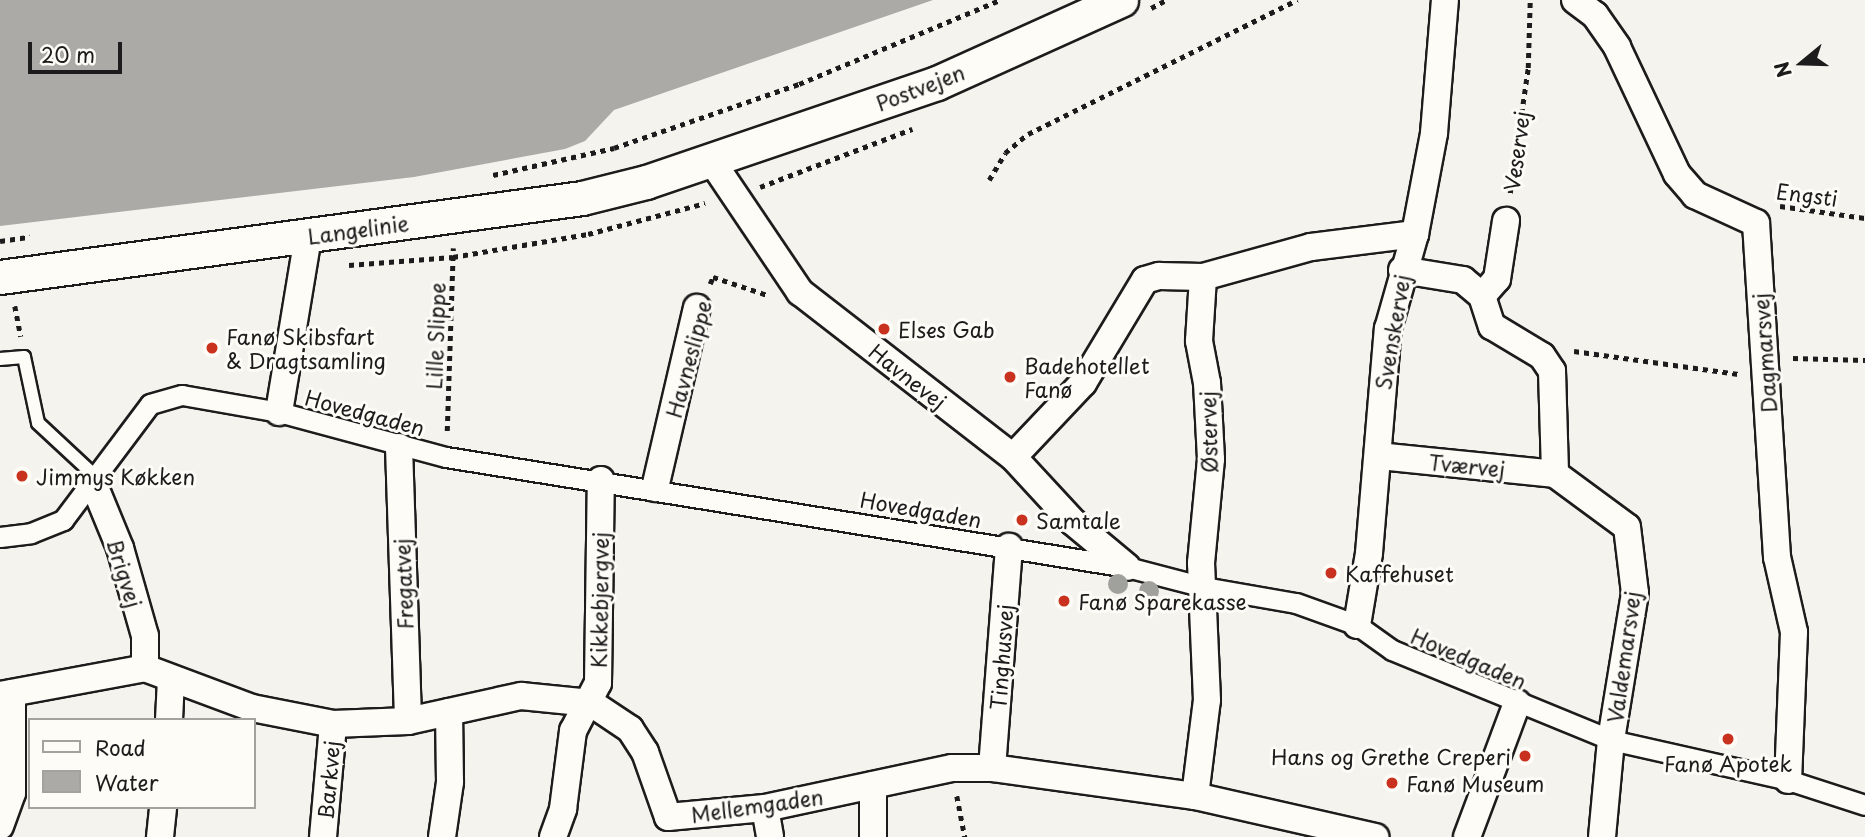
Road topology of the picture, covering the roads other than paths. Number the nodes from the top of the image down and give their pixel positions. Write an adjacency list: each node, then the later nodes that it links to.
1 (1121, 0): 4 (street, Postvejen)
2 (1445, 0): 6 (street, Svenskervej)
3 (1575, 0): 38 (street, Dagmarsvej)
4 (713, 163): 7 (street, Langelinie); 17 (street, Havnevej)
5 (1506, 221): 11 (street, Veservej)
6 (1415, 234): 8 (street, Svenskervej); 10 (street)
7 (308, 236): 9 (street, Langelinie); 14 (street)
8 (1402, 270): 11 (street); 16 (street, Svenskervej)
9 (0, 277)
10 (1203, 277): 17 (street); 25 (street, Østervej)
11 (1482, 296): 18 (street)
12 (697, 308): 21 (street, Havneslippe)
13 (0, 359): 19 (lane)
14 (279, 412): 15 (street, Hovedgaden); 19 (street, Hovedgaden)
15 (399, 446): 20 (street, Hovedgaden); 34 (street, Fregatvej)
16 (1378, 456): 18 (street, Tværvej); 26 (street, Svenskervej)
17 (1013, 457): 24 (street, Havnevej)
18 (1555, 474): 36 (street, Valdemarsvej)
19 (93, 478): 22 (street, Hovedgaden); 27 (street, Brigvej)
20 (601, 480): 21 (street, Hovedgaden); 30 (street, Kikkebjergvej)
21 (655, 488): 23 (street, Hovedgaden)
22 (0, 537)
23 (1009, 547): 24 (street, Hovedgaden); 37 (street, Tinghusvej)
24 (1127, 567): 25 (street, Hovedgaden)
25 (1203, 587): 26 (street, Hovedgaden); 40 (street, Østervej)
26 (1357, 625): 31 (street, Hovedgaden)
27 (145, 668): 28 (street, Mellemgaden); 29 (street)
28 (171, 679): 33 (street); 35 (street, Mellemgaden)
29 (6, 694): 44 (street)
30 (591, 703): 32 (street, Mellemgaden); 42 (street, Mellemgaden); 49 (street, Kikkebjergvej)
31 (1517, 703): 36 (street, Hovedgaden); 53 (street)
32 (450, 712): 34 (street, Mellemgaden); 48 (street)
33 (169, 718)
34 (408, 721): 35 (street, Mellemgaden)
35 (333, 724): 47 (street, Barkvej)
36 (1611, 740): 38 (street, Hovedgaden); 54 (street, Valdemarsvej)
37 (992, 768): 39 (street, Mellemgaden); 40 (street, Mellemgaden)
38 (1788, 780): 41 (street, Hovedgaden)
39 (873, 785): 42 (street, Mellemgaden); 51 (street)
40 (1195, 796): 45 (street, Mellemgaden)
41 (1865, 805)
42 (765, 808): 50 (street)
43 (163, 809): 46 (street)
44 (0, 826)
45 (1322, 831): 52 (street, Mellemgaden)
46 (160, 837)
47 (323, 837)
48 (442, 837)
49 (553, 837)
50 (770, 837)
51 (873, 837)
52 (1375, 837)
53 (1466, 837)
54 (1602, 837)

